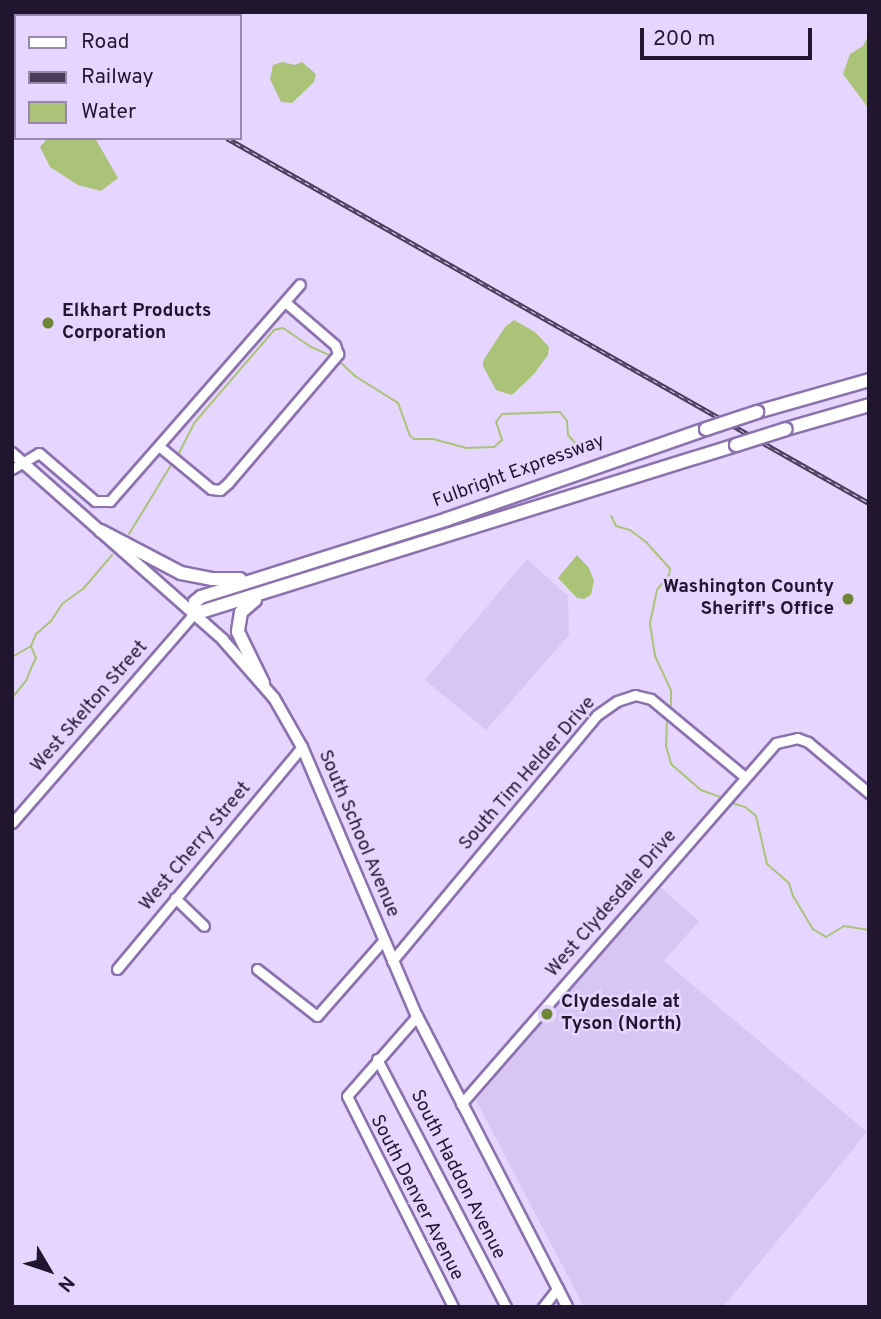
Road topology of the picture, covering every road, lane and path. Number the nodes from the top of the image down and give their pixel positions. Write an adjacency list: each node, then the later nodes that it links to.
1 (300, 284): 2 (street)
2 (285, 302): 5 (street); 5 (street)
3 (869, 380): 10 (highway, Fulbright Expressway, bridge)
4 (869, 405): 11 (highway, Fulbright Expressway, bridge)
5 (160, 447): 7 (street)
6 (12, 453): 7 (main road, South School Avenue)
7 (22, 461): 8 (street); 9 (main road, South School Avenue)
8 (12, 469)
9 (101, 531): 10 (highway); 12 (main road, South School Avenue)
10 (275, 572): 12 (highway, Fulbright Expressway)
11 (324, 575): 12 (highway); 13 (highway)
12 (194, 614): 13 (main road, South School Avenue); 17 (street, West Skelton Street)
13 (263, 683): 14 (main road, South School Avenue)
14 (302, 747): 18 (street, West Cherry Street); 20 (main road, South School Avenue)
15 (745, 777): 16 (street, West Clydesdale Drive); 21 (street, South Tim Helder Drive); 26 (street, West Clydesdale Drive)
16 (869, 793)
17 (12, 823)
18 (174, 898): 19 (street); 22 (street, West Cherry Street)
19 (204, 926)
20 (383, 941): 21 (main road, South School Avenue); 23 (street)
21 (392, 961): 24 (main road, South School Avenue)
22 (117, 969)
23 (257, 970)
24 (417, 1016): 25 (street); 26 (main road, South School Avenue)
25 (377, 1059): 28 (street, South Denver Avenue); 29 (street, South Haddon Avenue)
26 (461, 1104): 27 (main road, South School Avenue)
27 (558, 1288): 30 (street); 31 (main road, South School Avenue)
28 (453, 1307)
29 (506, 1307)
30 (543, 1307)
31 (567, 1307)

